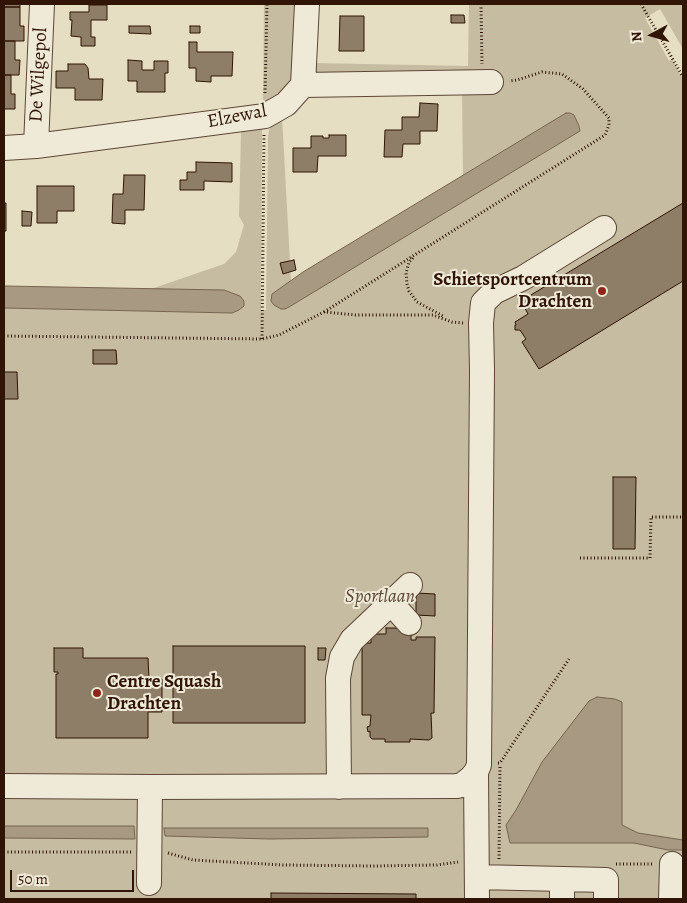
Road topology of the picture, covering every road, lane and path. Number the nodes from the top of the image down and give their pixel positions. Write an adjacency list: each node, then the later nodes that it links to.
1 (42, 4): 10 (street, De Wilgepol)
2 (267, 4): 9 (path)
3 (307, 4): 8 (street)
4 (480, 4): 7 (path)
5 (641, 4): 6 (path)
6 (683, 77)
7 (487, 82): 8 (street); 13 (path)
8 (303, 85): 9 (street, Elzewal)
9 (265, 116): 10 (street, Elzewal); 18 (path)
10 (36, 146): 11 (street, Elzewal)
11 (4, 148)
12 (604, 228): 16 (street)
13 (415, 255): 14 (path); 15 (path)
14 (324, 312): 15 (path); 18 (path)
15 (452, 322): 16 (path)
16 (481, 323): 25 (street)
17 (4, 336): 18 (path)
18 (262, 339)
19 (683, 517): 20 (path)
20 (580, 558)
21 (410, 585): 22 (street)
22 (391, 603): 23 (street); 27 (street)
23 (409, 623)
24 (569, 659): 25 (path)
25 (476, 772): 27 (street); 34 (street)
26 (4, 786): 28 (street)
27 (339, 787): 28 (street)
28 (150, 788): 30 (street)
29 (4, 852): 30 (path)
30 (149, 852): 31 (path); 33 (street)
31 (456, 862)
32 (672, 864): 38 (street)
33 (149, 883)
34 (477, 888): 35 (street)
35 (519, 888): 36 (street)
36 (562, 889): 37 (street)
37 (606, 899)
38 (671, 899)

